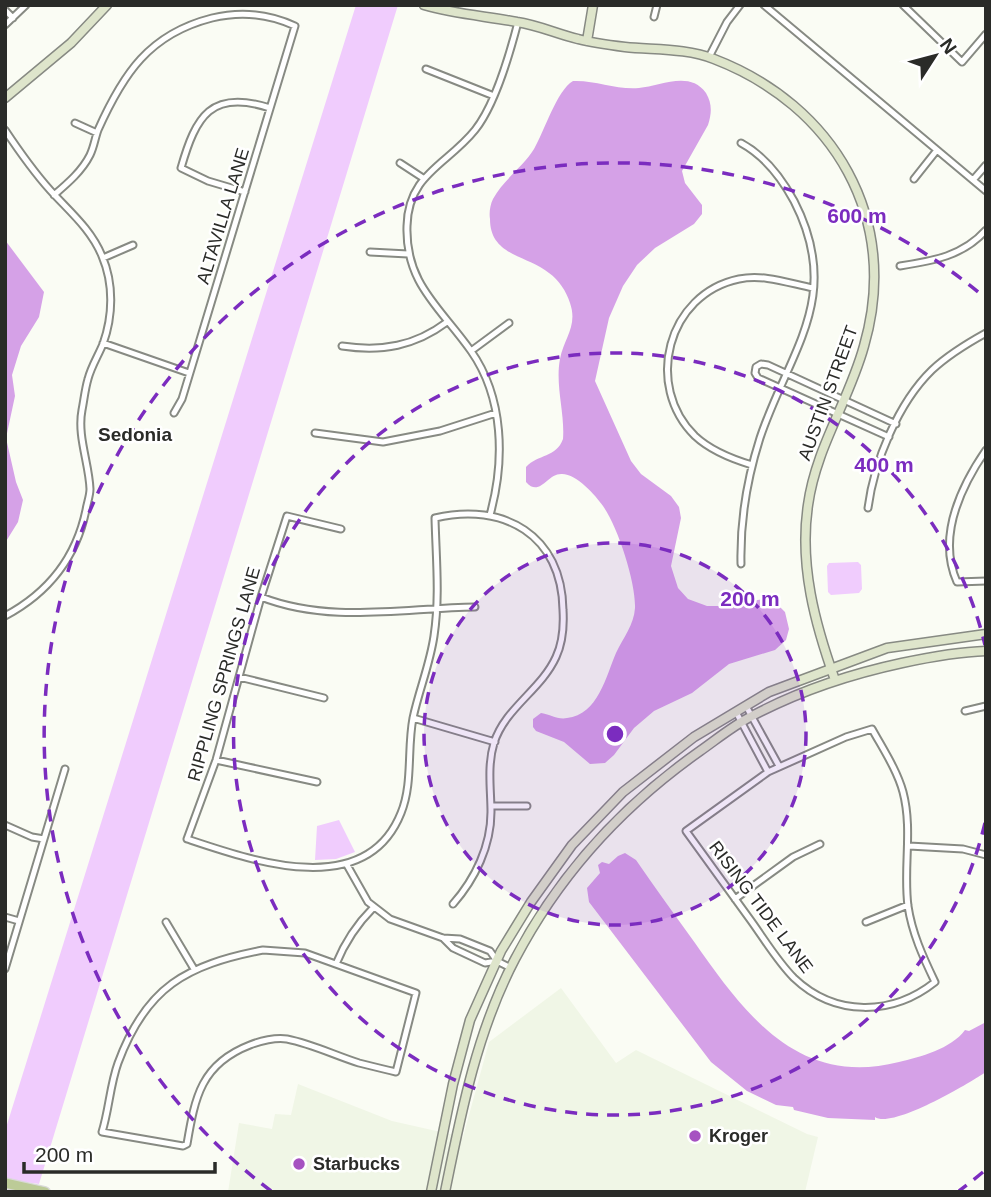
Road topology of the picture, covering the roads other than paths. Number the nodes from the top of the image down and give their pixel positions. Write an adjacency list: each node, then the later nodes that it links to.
1 (26, 5): 11 (street)
2 (107, 5): 19 (street)
3 (424, 5): 12 (street, AUSTIN STREET)
4 (593, 5): 15 (street)
5 (657, 5): 10 (street)
6 (740, 5): 16 (street)
7 (764, 5): 25 (street)
8 (902, 5): 14 (street)
9 (5, 10): 11 (street)
10 (654, 17)
11 (13, 18): 13 (street)
12 (518, 22): 15 (street, AUSTIN STREET); 18 (street)
13 (5, 24)
14 (986, 34)
15 (587, 41): 16 (street, AUSTIN STREET)
16 (709, 57): 50 (street, AUSTIN STREET)
17 (426, 69): 18 (street)
18 (494, 96): 28 (street)
19 (5, 98)
20 (270, 108): 23 (street, ALTAVILLA LANE); 32 (street, ALTAVILLA LANE); 32 (street)
21 (75, 123): 23 (street)
22 (5, 130): 33 (street)
23 (97, 133): 33 (street)
24 (741, 143): 40 (street)
25 (936, 150): 29 (street); 30 (street)
26 (400, 163): 28 (street)
27 (986, 165): 30 (street)
28 (424, 178): 37 (street)
29 (914, 179)
30 (973, 180): 31 (street)
31 (986, 191)
32 (245, 192): 47 (street, ALTAVILLA LANE)
33 (54, 195): 38 (street)
34 (986, 230): 39 (street)
35 (133, 245): 38 (street)
36 (370, 252): 37 (street)
37 (408, 254): 41 (street)
38 (103, 258): 44 (street)
39 (900, 266)
40 (813, 288): 48 (street); 58 (street)
41 (447, 321): 45 (street); 46 (street)
42 (509, 323): 46 (street)
43 (986, 333): 54 (street)
44 (103, 343): 47 (street); 67 (street)
45 (342, 346)
46 (471, 351): 52 (street)
47 (189, 373): 51 (street, ALTAVILLA LANE)
48 (787, 374): 49 (street); 49 (street); 50 (street)
49 (781, 388): 53 (street); 58 (street)
50 (843, 401): 53 (street, AUSTIN STREET); 54 (street)
51 (174, 413)
52 (496, 413): 55 (street); 60 (street)
53 (837, 413): 56 (street); 70 (street, AUSTIN STREET)
54 (896, 424): 56 (street)
55 (315, 433)
56 (889, 437): 59 (street)
57 (986, 450): 63 (street)
58 (752, 465): 62 (street)
59 (868, 508)
60 (490, 514): 66 (street); 81 (street)
61 (341, 529): 64 (street, RIPPLING SPRINGS LANE)
62 (741, 564)
63 (986, 580)
64 (261, 597): 66 (street); 71 (street, RIPPLING SPRINGS LANE)
65 (475, 607): 66 (street)
66 (437, 608): 79 (street)
67 (5, 616)
68 (986, 634): 70 (street)
69 (986, 651): 72 (street)
70 (831, 669): 72 (street, AUSTIN STREET); 74 (street)
71 (239, 677): 73 (street); 82 (street, RIPPLING SPRINGS LANE)
72 (835, 680): 78 (street)
73 (324, 698)
74 (746, 706): 77 (street); 78 (street)
75 (986, 706): 76 (street)
76 (965, 711)
77 (736, 712): 80 (street); 104 (street)
78 (751, 716): 80 (street); 83 (street)
79 (413, 718): 81 (street); 94 (street)
80 (742, 723): 85 (street); 106 (street)
81 (495, 742): 87 (street)
82 (216, 760): 86 (street); 94 (street, RIPPLING SPRINGS LANE)
83 (779, 766): 85 (street); 92 (street)
84 (65, 769): 90 (street)
85 (768, 772): 95 (street, RISING TIDE LANE)
86 (317, 782)
87 (491, 806): 88 (street); 96 (street)
88 (527, 806)
89 (5, 825): 90 (street)
90 (44, 839): 100 (street)
91 (820, 844): 95 (street)
92 (909, 845): 93 (street); 97 (street)
93 (986, 855)
94 (347, 864): 98 (street)
95 (735, 899): 97 (street, RISING TIDE LANE)
96 (453, 904)
97 (908, 905): 102 (street)
98 (373, 908): 103 (street); 105 (street)
99 (5, 917): 100 (street)
100 (19, 921): 107 (street)
101 (166, 922): 108 (street)
102 (866, 922)
103 (443, 938): 104 (street); 104 (street)
104 (497, 961): 106 (street); 109 (street)
105 (336, 964): 108 (street); 108 (street)
106 (511, 968): 110 (street)
107 (5, 969)
108 (194, 969)
109 (443, 1140): 110 (street); 113 (street)
110 (455, 1143): 114 (street)
111 (5, 1183): 112 (main road)
112 (45, 1192)
113 (432, 1192)
114 (445, 1192)

